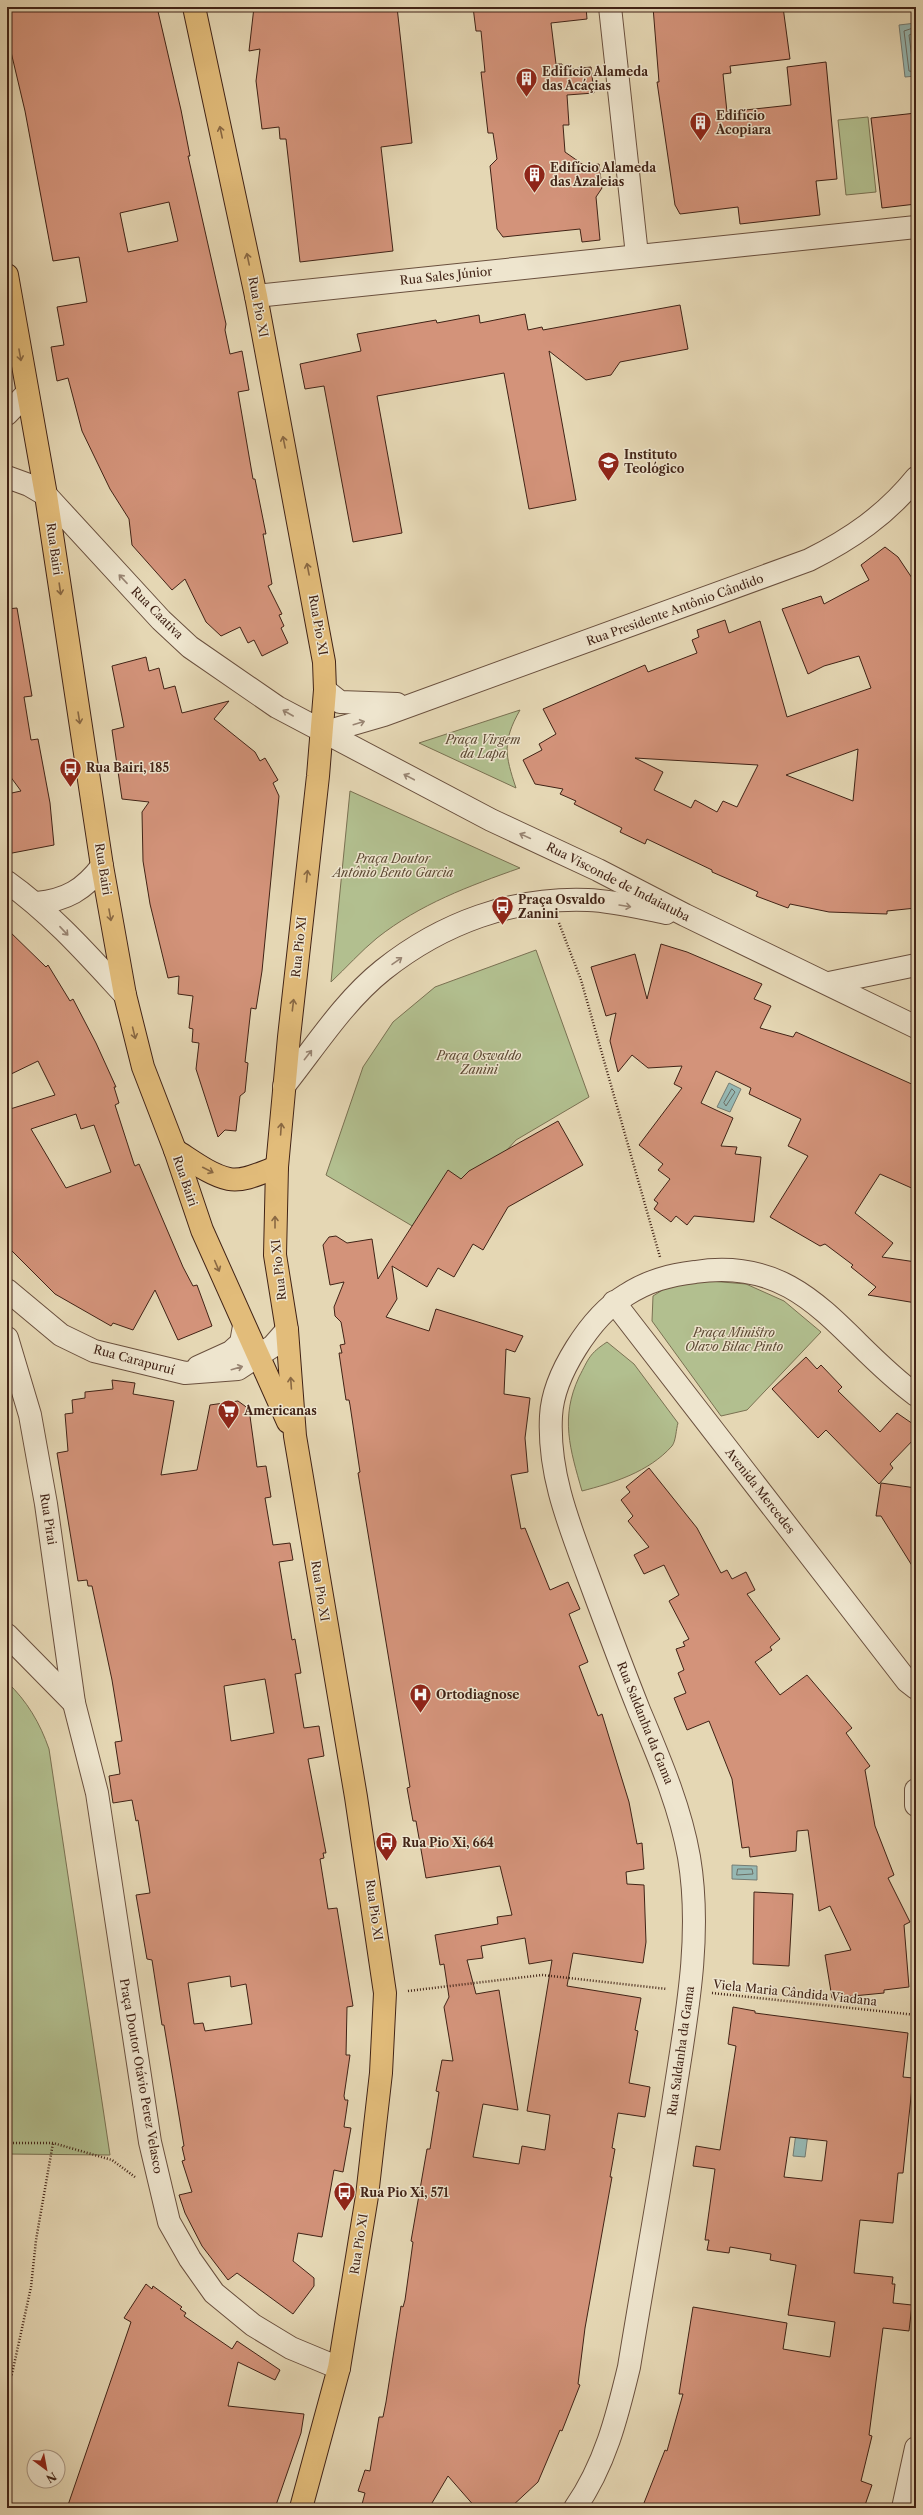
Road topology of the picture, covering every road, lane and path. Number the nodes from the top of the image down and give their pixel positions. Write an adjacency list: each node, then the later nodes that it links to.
1 (194, 7): 6 (main road, Rua Pio XI, one-way to 1)
2 (610, 7): 4 (street)
3 (916, 228): 4 (street, Rua Sales Júnior)
4 (637, 255): 6 (street, Rua Sales Júnior)
5 (7, 275): 7 (main road, Rua Bairi, one-way to 7)
6 (256, 296): 12 (main road, Rua Pio XI, one-way to 6)
7 (27, 393): 8 (street); 11 (main road, Rua Bairi)
8 (7, 414)
9 (7, 477): 11 (street, Rua Caativa)
10 (916, 478): 13 (street, Rua Presidente Antônio Cândido)
11 (46, 495): 14 (street, Rua Caativa, one-way to 11); 15 (main road, Rua Bairi, one-way to 15)
12 (325, 690): 13 (street, Rua Presidente Antônio Cândido); 14 (main road, Rua Pio XI)
13 (413, 704): 14 (street, Rua Presidente Antônio Cândido, one-way to 13)
14 (322, 733): 19 (street, Rua Visconde de Indaiatuba, one-way to 14); 24 (main road, Rua Pio XI, one-way to 14)
15 (102, 866): 18 (street); 22 (main road, Rua Bairi, one-way to 22)
16 (7, 882): 18 (street)
17 (550, 900): 19 (street, one-way to 19); 24 (street, one-way to 17); 27 (path)
18 (36, 903): 22 (street, one-way to 22)
19 (685, 916): 21 (street, Rua Visconde de Indaiatuba)
20 (916, 964): 21 (street)
21 (829, 983): 23 (street, Rua Visconde de Indaiatuba)
22 (125, 995): 25 (main road, Rua Bairi, one-way to 25)
23 (916, 1026)
24 (284, 1086): 26 (main road, Rua Pio XI, one-way to 24)
25 (175, 1150): 26 (main road, one-way to 26); 30 (main road, Rua Bairi, one-way to 30)
26 (277, 1168): 31 (main road, Rua Pio XI, one-way to 26)
27 (665, 1276): 29 (street, Rua Saldanha da Gama); 35 (street, Rua Saldanha da Gama)
28 (7, 1290): 34 (street, Rua Carapuruí)
29 (614, 1302): 38 (street, Avenida Mercedes); 40 (street, Rua Saldanha da Gama)
30 (244, 1326): 33 (main road, Rua Bairi); 34 (street, Rua Carapuruí)
31 (287, 1330): 33 (street, Rua Carapuruí); 36 (main road, Rua Pio XI, one-way to 31)
32 (7, 1338): 39 (street, Rua Pirai)
33 (259, 1357): 34 (street, Rua Carapuruí, one-way to 33); 36 (main road, Rua Bairi)
34 (185, 1373)
35 (916, 1395)
36 (295, 1436): 41 (main road, Rua Pio XI)
37 (7, 1635): 39 (street)
38 (913, 1689)
39 (74, 1703): 45 (street, Praça Doutor Otávio Perez Velasco)
40 (691, 1991): 41 (path, Viela Maria Cândida Viadana); 42 (path, Viela Maria Cândida Viadana); 50 (street, Rua Saldanha da Gama)
41 (385, 1993): 46 (main road, Rua Pio XI)
42 (916, 2015)
43 (7, 2143): 44 (path)
44 (53, 2143): 45 (path); 47 (path)
45 (163, 2197): 46 (street, Praça Doutor Otávio Perez Velasco)
46 (339, 2368): 49 (main road, Rua Pio XI)
47 (7, 2386)
48 (916, 2448): 51 (street)
49 (301, 2508)
50 (575, 2508)
51 (903, 2508)

